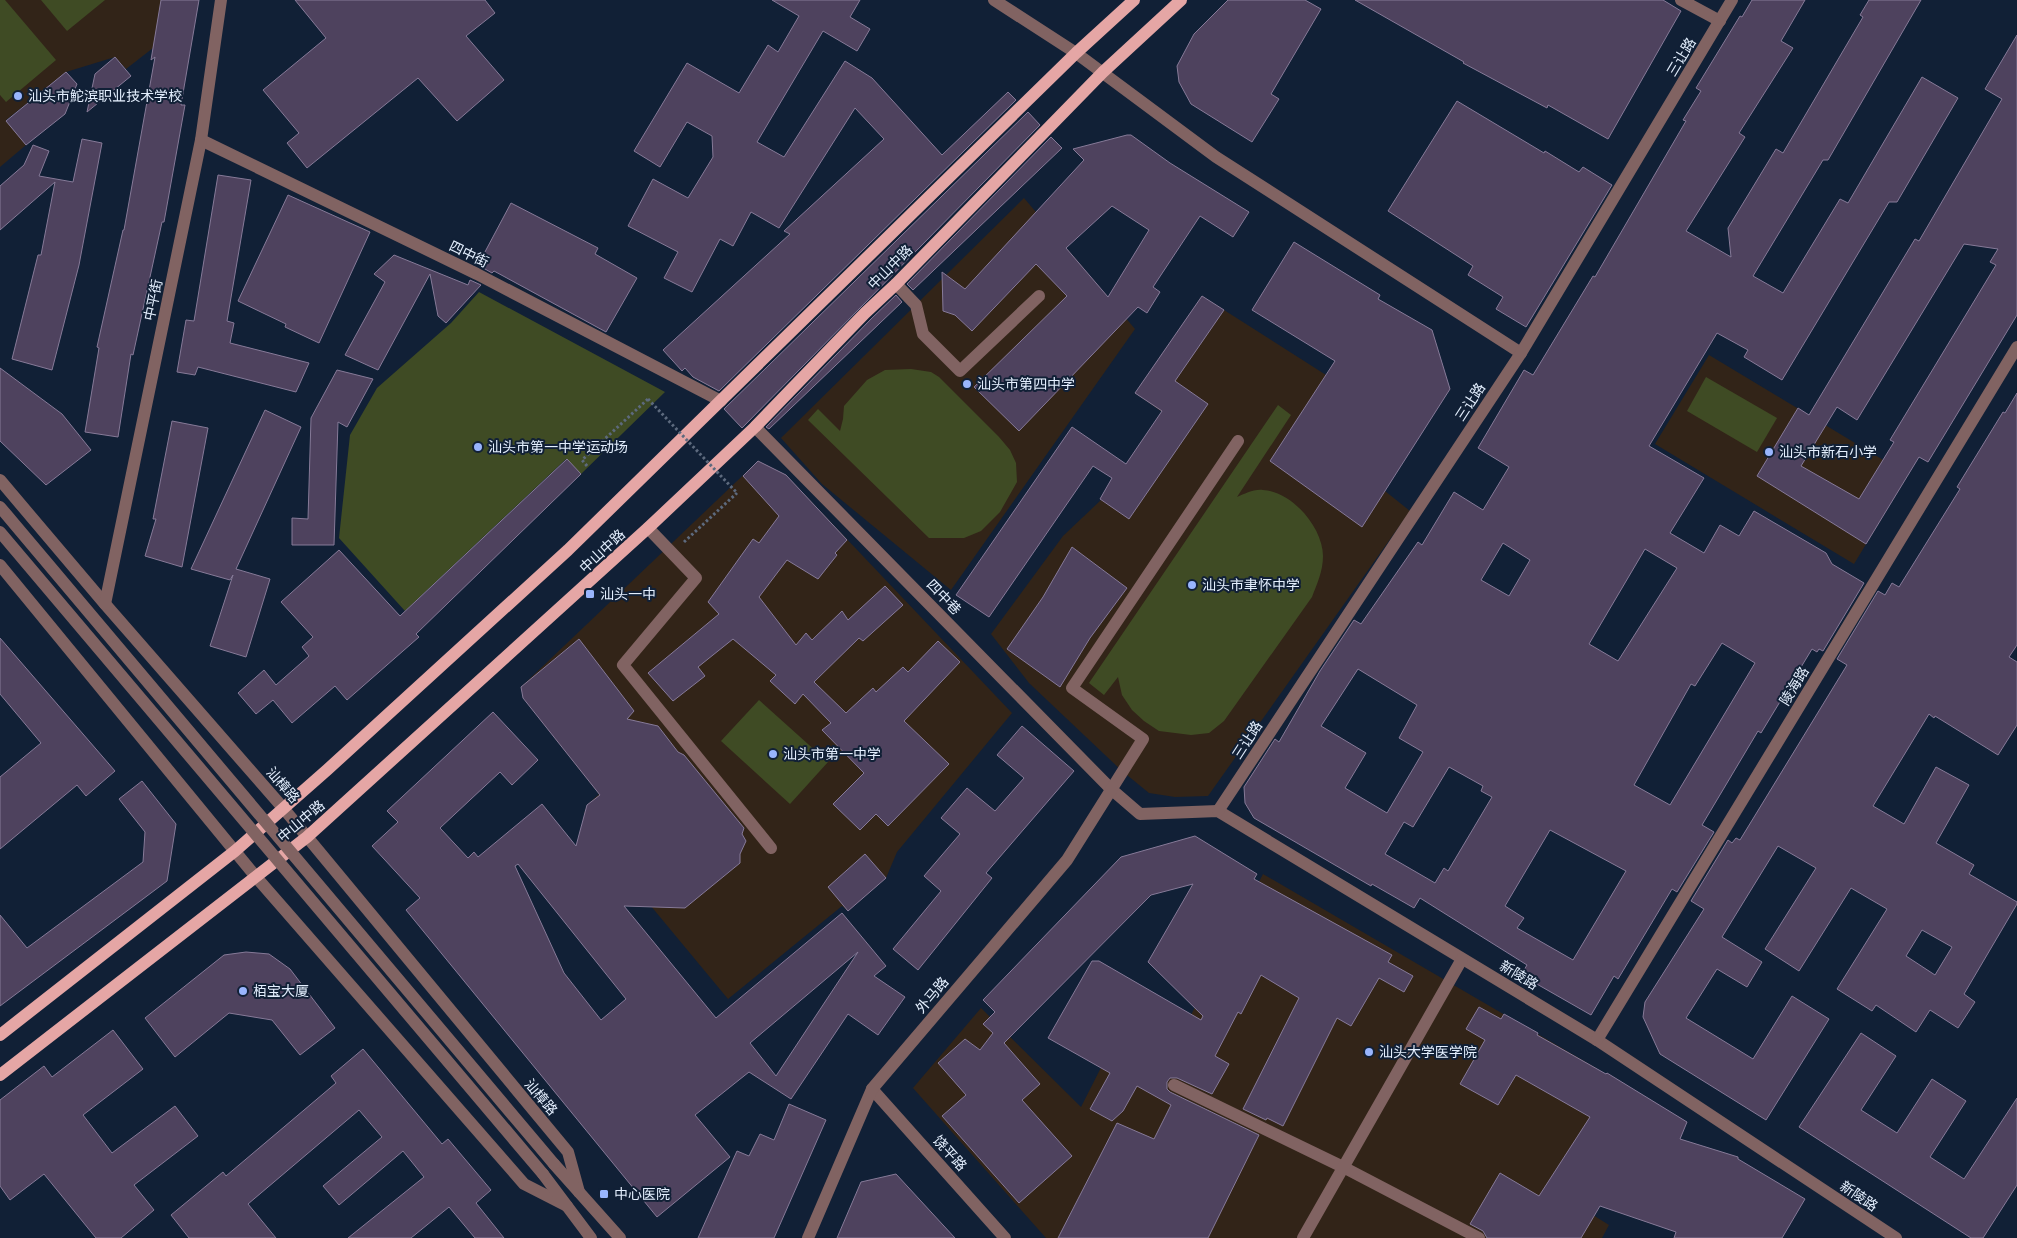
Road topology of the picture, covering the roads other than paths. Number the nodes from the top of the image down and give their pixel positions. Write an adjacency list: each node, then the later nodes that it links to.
1 (220, 0): 10 (street, 中平街)
2 (994, 0): 8 (street)
3 (1134, 0): 8 (main road, 中山中路)
4 (1181, 0): 9 (main road, 中山中路)
5 (1681, 0): 7 (street)
6 (1732, 0): 7 (street, 三让路)
7 (1720, 21): 14 (street, 三让路)
8 (1076, 53): 9 (street); 15 (main road, 中山中路)
9 (1103, 72): 11 (main road, 中山中路); 14 (street)
10 (202, 140): 15 (street, 四中街); 23 (street, 中平街)
11 (896, 284): 12 (street); 16 (main road, 中山中路)
12 (1039, 296)
13 (2017, 347): 33 (street, 陵海路)
14 (1521, 353): 26 (street, 三让路)
15 (721, 401): 25 (main road, 中山中路)
16 (755, 427): 20 (main road, 中山中路); 24 (street, 四中巷)
17 (1238, 441): 24 (street, 外马路)
18 (0, 480): 23 (street, 汕樟路)
19 (0, 507): 38 (street, 汕樟路, bridge)
20 (648, 528): 27 (main road, 中山中路); 28 (street)
21 (0, 532): 39 (street, bridge)
22 (0, 564): 29 (street)
23 (105, 604): 25 (street, 汕樟路)
24 (1111, 789): 26 (street); 36 (street, 外马路)
25 (284, 809): 27 (street, 汕樟路); 29 (main road, 中山中路)
26 (1218, 811): 31 (street, 新陵路)
27 (307, 837): 30 (main road, 中山中路); 38 (street, 汕樟路)
28 (771, 848)
29 (234, 851): 30 (street); 32 (main road, 中山中路)
30 (256, 877): 34 (main road, 中山中路); 39 (street)
31 (1462, 959): 33 (street, 新陵路); 37 (street)
32 (0, 1035)
33 (1597, 1040): 46 (street, 新陵路)
34 (0, 1075)
35 (1174, 1085): 37 (street)
36 (872, 1089): 42 (street, 外马路); 43 (street, 饶平路)
37 (1343, 1167): 44 (street); 45 (street)
38 (579, 1192): 41 (street, 汕樟路)
39 (567, 1206): 40 (street)
40 (591, 1238)
41 (620, 1238)
42 (808, 1238)
43 (1005, 1238)
44 (1303, 1238)
45 (1479, 1238)
46 (1896, 1238)

